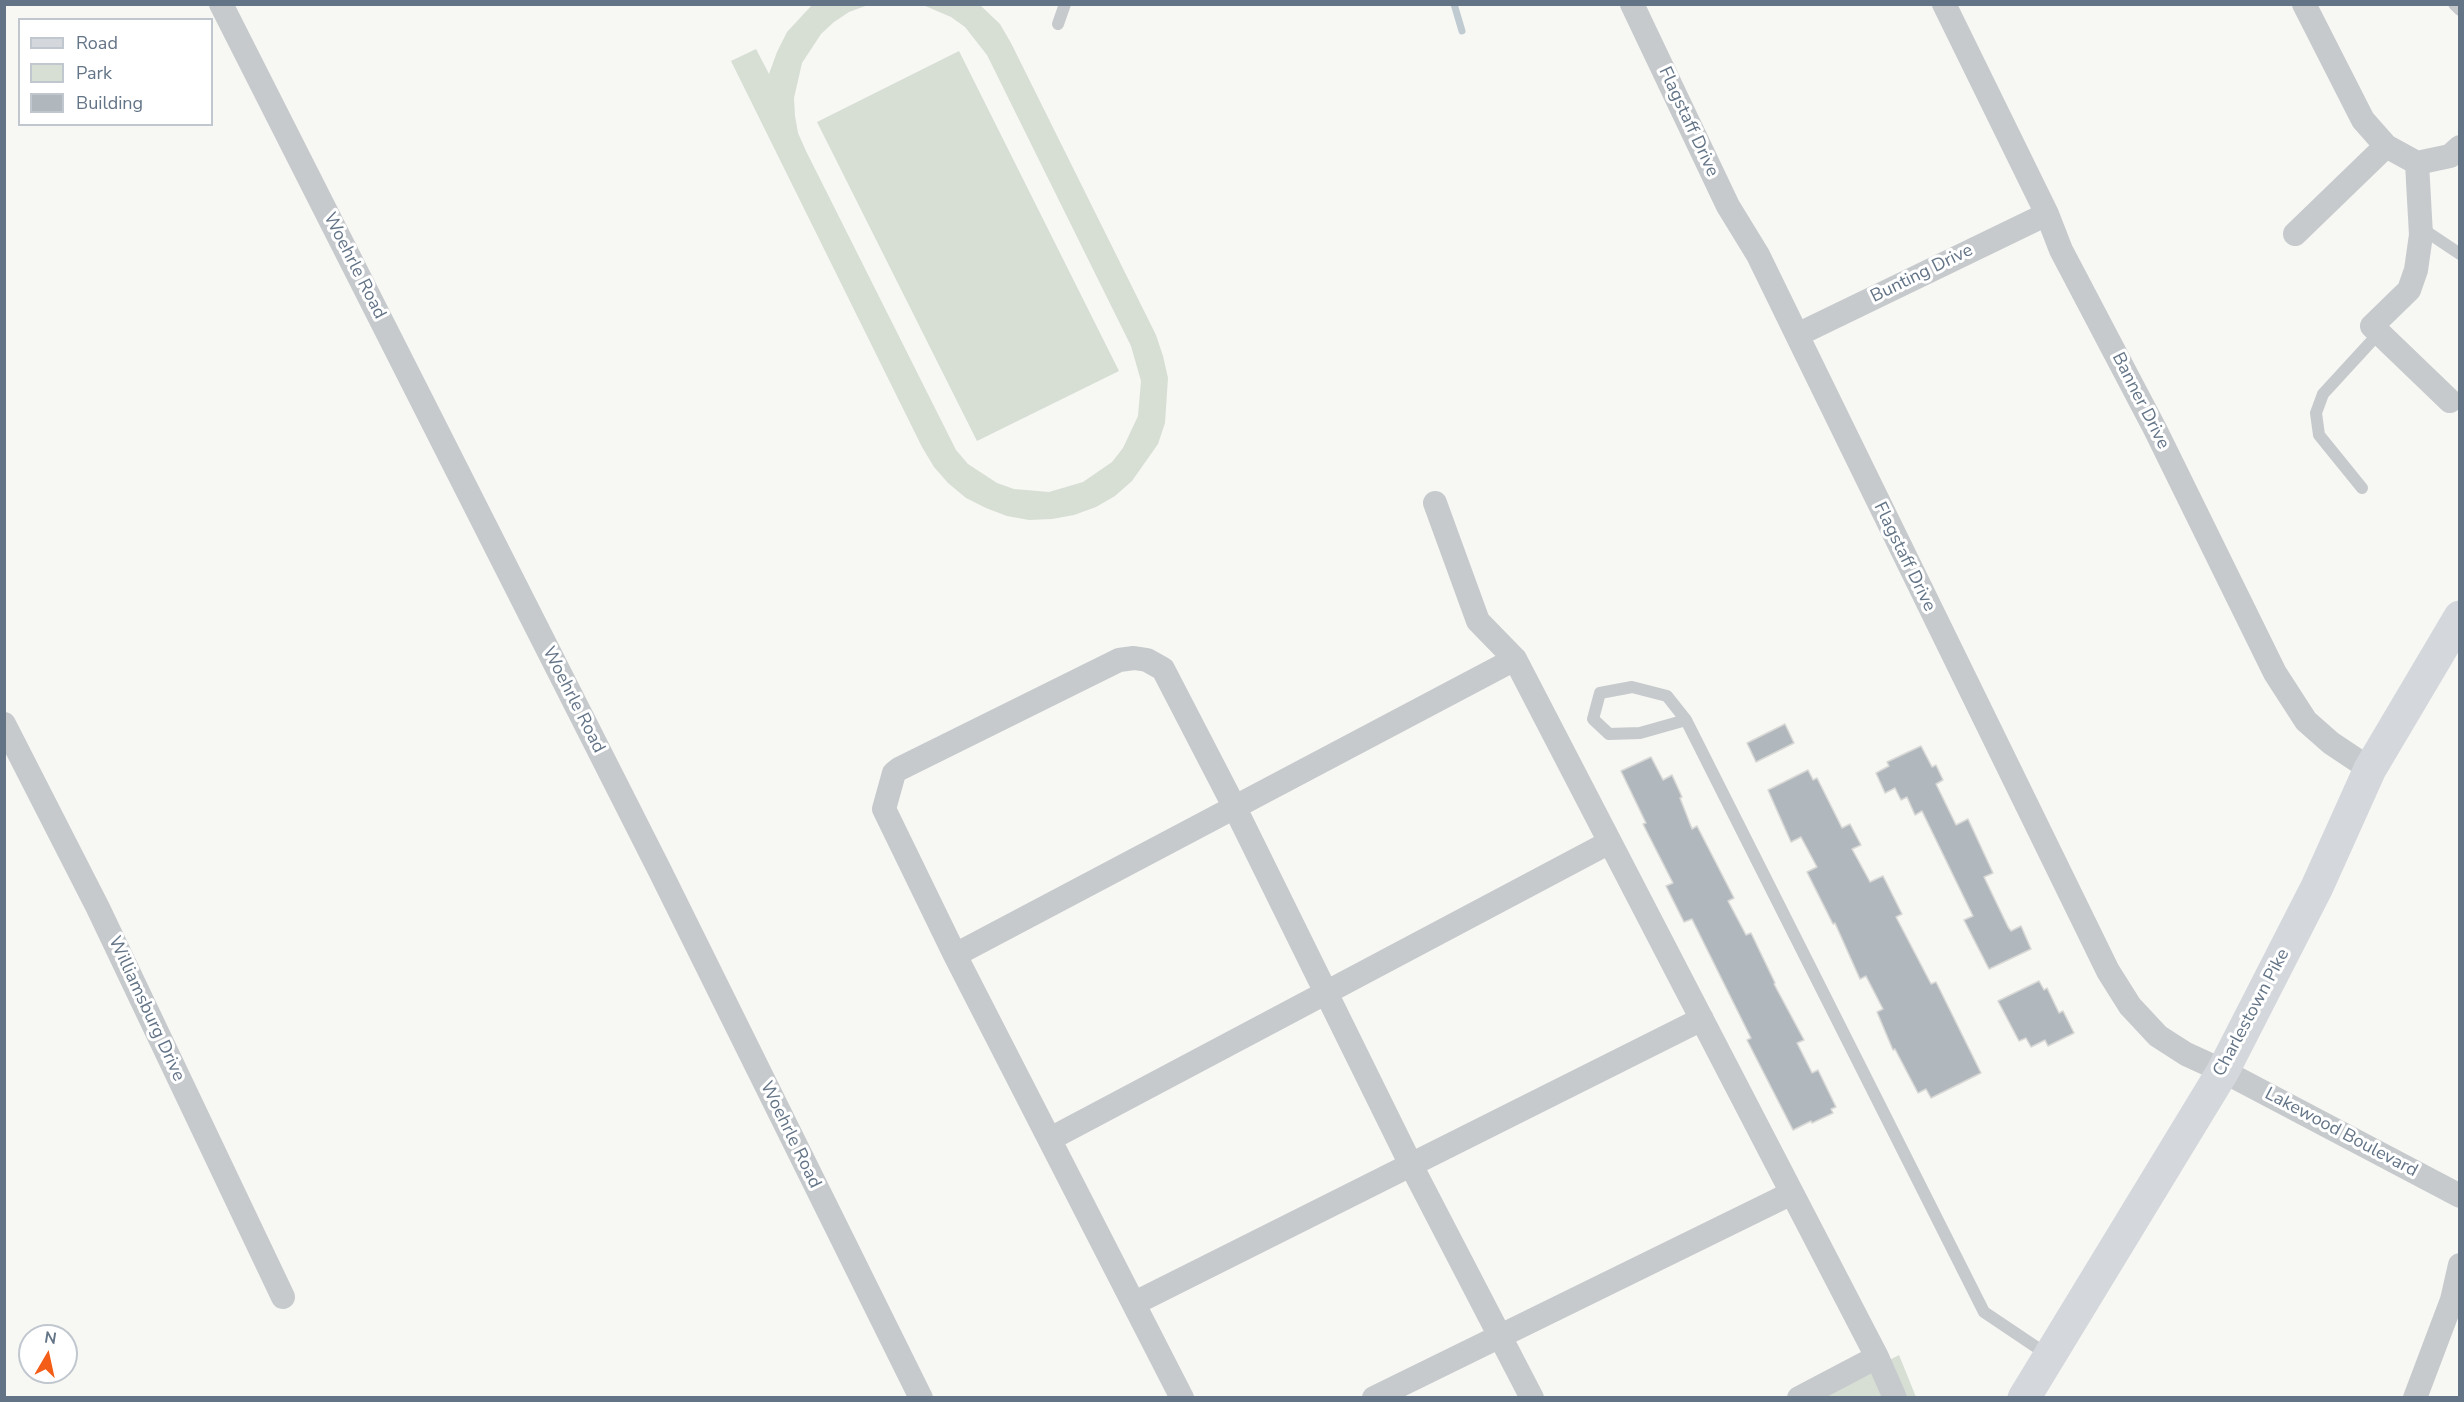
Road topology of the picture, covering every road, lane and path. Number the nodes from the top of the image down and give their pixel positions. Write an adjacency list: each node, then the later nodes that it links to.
1 (221, 4): 42 (street, Woehrle Road)
2 (1065, 4): 8 (lane)
3 (1632, 4): 17 (street, Flagstaff Drive)
4 (1944, 4): 12 (street, Banner Drive)
5 (2304, 4): 9 (street)
6 (2454, 4): 7 (lane)
7 (2460, 10)
8 (1058, 24)
9 (2386, 147): 11 (street); 14 (street)
10 (2460, 147): 11 (street)
11 (2417, 163): 13 (street)
12 (2047, 214): 17 (street, Bunting Drive); 25 (street, Banner Drive)
13 (2420, 227): 15 (lane); 16 (street)
14 (2295, 234)
15 (2460, 254)
16 (2379, 333): 18 (street); 19 (lane)
17 (1797, 335): 31 (street, Flagstaff Drive)
18 (2450, 401)
19 (2362, 488)
20 (1435, 502): 22 (street)
21 (2460, 617): 25 (street, Charlestown Pike)
22 (1515, 659): 26 (street); 27 (street)
23 (1686, 720): 23 (lane); 40 (lane)
24 (4, 724): 37 (street, Williamsburg Drive)
25 (2370, 769): 31 (street, Charlestown Pike)
26 (1235, 808): 28 (street); 28 (street); 29 (street)
27 (1610, 842): 29 (street); 30 (street)
28 (955, 956): 32 (street)
29 (1325, 993): 32 (street); 33 (street)
30 (1702, 1019): 33 (street); 34 (street)
31 (2223, 1071): 35 (street, Lakewood Boulevard); 40 (street, Charlestown Pike)
32 (1050, 1139): 38 (street)
33 (1411, 1165): 38 (street); 39 (street)
34 (1792, 1193): 39 (street); 41 (street)
35 (2460, 1196)
36 (2460, 1265): 49 (street)
37 (282, 1296)
38 (1135, 1303): 43 (street)
39 (1499, 1336): 44 (street); 45 (street)
40 (2049, 1356): 48 (street, Charlestown Pike)
41 (1877, 1357): 46 (street); 47 (street)
42 (921, 1398)
43 (1182, 1398)
44 (1374, 1398)
45 (1532, 1398)
46 (1798, 1398)
47 (1895, 1398)
48 (2024, 1398)
49 (2415, 1398)

